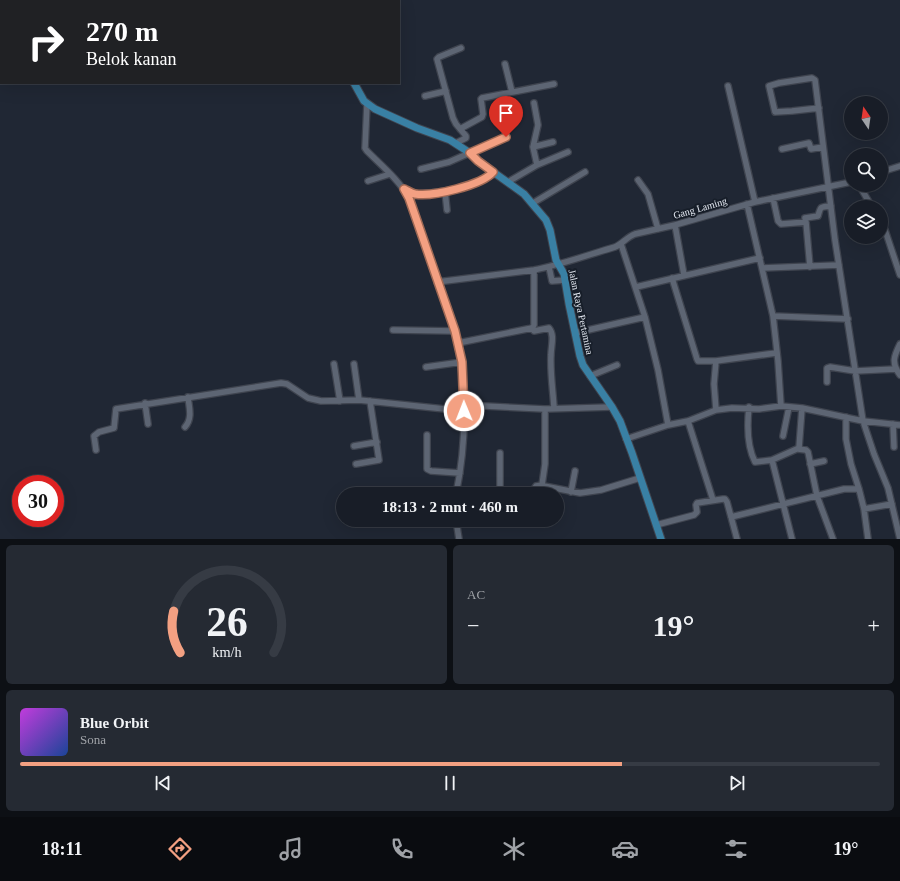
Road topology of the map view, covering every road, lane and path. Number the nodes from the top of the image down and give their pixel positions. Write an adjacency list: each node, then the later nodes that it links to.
1 (461, 48): 6 (street)
2 (505, 64): 7 (street)
3 (356, 84): 10 (main road, Jalan Raya Pertamina)
4 (554, 84): 7 (street)
5 (728, 86): 36 (street)
6 (446, 91): 8 (street); 13 (street)
7 (512, 92): 13 (street)
8 (425, 96)
9 (534, 103): 16 (street)
10 (367, 104): 15 (main road, Jalan Raya Pertamina); 27 (street)
11 (819, 108): 11 (street); 17 (street)
12 (519, 114): 20 (street)
13 (460, 129): 15 (street)
14 (552, 142): 16 (street)
15 (456, 143): 20 (main road, Jalan Raya Pertamina)
16 (533, 147): 21 (street)
17 (823, 147): 18 (street); 32 (street)
18 (782, 149)
19 (568, 152): 21 (street)
20 (470, 153): 23 (street); 25 (main road, Jalan Raya Pertamina)
21 (537, 165): 30 (street)
22 (900, 166): 24 (street)
23 (421, 169)
24 (888, 170)
25 (493, 172): 30 (main road, Jalan Raya Pertamina); 34 (street)
26 (585, 172): 37 (street)
27 (390, 174): 29 (street); 33 (street)
28 (638, 180): 43 (street)
29 (368, 181)
30 (508, 182): 37 (main road, Jalan Raya Pertamina)
31 (844, 183): 32 (street, Gang Laming)
32 (828, 186): 35 (street, Gang Laming); 39 (street)
33 (404, 189): 34 (street); 57 (street)
34 (445, 191): 40 (street)
35 (773, 198): 36 (street, Gang Laming); 41 (street)
36 (755, 202): 38 (street, Gang Laming)
37 (533, 203): 47 (main road, Jalan Raya Pertamina)
38 (747, 204): 42 (street, Gang Laming); 46 (street)
39 (831, 206): 41 (street); 48 (street)
40 (447, 210)
41 (806, 222): 50 (street)
42 (674, 225): 43 (street, Gang Laming); 53 (street)
43 (658, 229): 45 (street, Gang Laming)
44 (888, 241): 54 (street)
45 (621, 244): 47 (street, Gang Laming); 58 (street)
46 (760, 258): 51 (street); 53 (street)
47 (558, 263): 49 (street, Gang Laming); 56 (main road, Jalan Raya Pertamina)
48 (839, 266): 50 (street); 61 (street)
49 (549, 267): 52 (street, Gang Laming); 56 (street)
50 (810, 267): 51 (street)
51 (762, 268): 59 (street)
52 (534, 270): 57 (street, Gang Laming); 62 (street)
53 (684, 275): 55 (street)
54 (900, 275)
55 (672, 278): 58 (street); 69 (street)
56 (565, 280): 65 (main road, Jalan Raya Pertamina)
57 (437, 282): 64 (street)
58 (636, 287): 60 (street)
59 (773, 316): 61 (street); 68 (street)
60 (645, 317): 65 (street); 99 (street)
61 (848, 319): 76 (street)
62 (532, 328): 66 (street); 90 (street)
63 (392, 330): 64 (street)
64 (455, 331): 66 (street)
65 (575, 333): 78 (main road, Jalan Raya Pertamina)
66 (458, 343): 70 (street)
67 (900, 344): 75 (street)
68 (776, 353): 69 (street); 85 (street)
69 (716, 361): 93 (street)
70 (462, 362): 74 (street); 89 (street)
71 (334, 364): 82 (street)
72 (354, 364): 81 (street)
73 (617, 365): 78 (street)
74 (426, 367)
75 (896, 369): 76 (street); 77 (street)
76 (855, 371): 79 (street); 95 (street)
77 (900, 375)
78 (590, 376): 86 (main road, Jalan Raya Pertamina)
79 (827, 382)
80 (188, 397): 82 (street); 84 (street); 101 (street)
81 (359, 400): 82 (street); 83 (street)
82 (340, 401)
83 (370, 401): 89 (street); 105 (street)
84 (145, 403): 97 (street); 109 (street)
85 (781, 406): 87 (street); 88 (street)
86 (612, 407): 90 (street); 104 (main road, Jalan Raya Pertamina)
87 (749, 407): 93 (street); 111 (street)
88 (789, 407): 91 (street); 103 (street)
89 (464, 408): 92 (street); 116 (street)
90 (554, 408): 92 (street)
91 (802, 408): 94 (street); 108 (street)
92 (545, 409): 118 (street)
93 (716, 410): 96 (street)
94 (846, 418): 95 (street); 122 (street)
95 (863, 421): 98 (street); 127 (street)
96 (688, 422): 99 (street); 125 (street)
97 (148, 424)
98 (893, 424): 100 (street); 107 (street)
99 (668, 425): 104 (street)
100 (900, 425)
101 (185, 427)
102 (427, 435): 116 (street)
103 (783, 436)
104 (626, 439): 117 (main road, Jalan Raya Pertamina)
105 (377, 442): 106 (street); 113 (street)
106 (354, 446)
107 (894, 447)
108 (798, 449): 111 (street); 114 (street)
109 (96, 450)
110 (500, 454): 120 (street)
111 (772, 460): 126 (street)
112 (824, 461): 114 (street)
113 (356, 464)
114 (810, 464): 124 (street)
115 (575, 471): 123 (street)
116 (460, 473): 119 (street)
117 (640, 478): 123 (street); 130 (main road, Jalan Raya Pertamina)
118 (542, 485): 121 (street); 123 (street)
119 (457, 487)
120 (500, 487)
121 (535, 487)
122 (859, 489): 124 (street); 128 (street)
123 (571, 492)
124 (817, 496): 126 (street); 136 (street)
125 (713, 500): 129 (street); 130 (street)
126 (783, 503): 129 (street); 135 (street)
127 (892, 504): 128 (street); 138 (street)
128 (864, 509): 137 (street)
129 (731, 517): 134 (street)
130 (656, 526): 133 (main road, Jalan Raya Pertamina)
131 (457, 527): 132 (street)
132 (458, 539)
133 (661, 539)
134 (737, 539)
135 (792, 539)
136 (833, 539)
137 (868, 539)
138 (900, 539)

